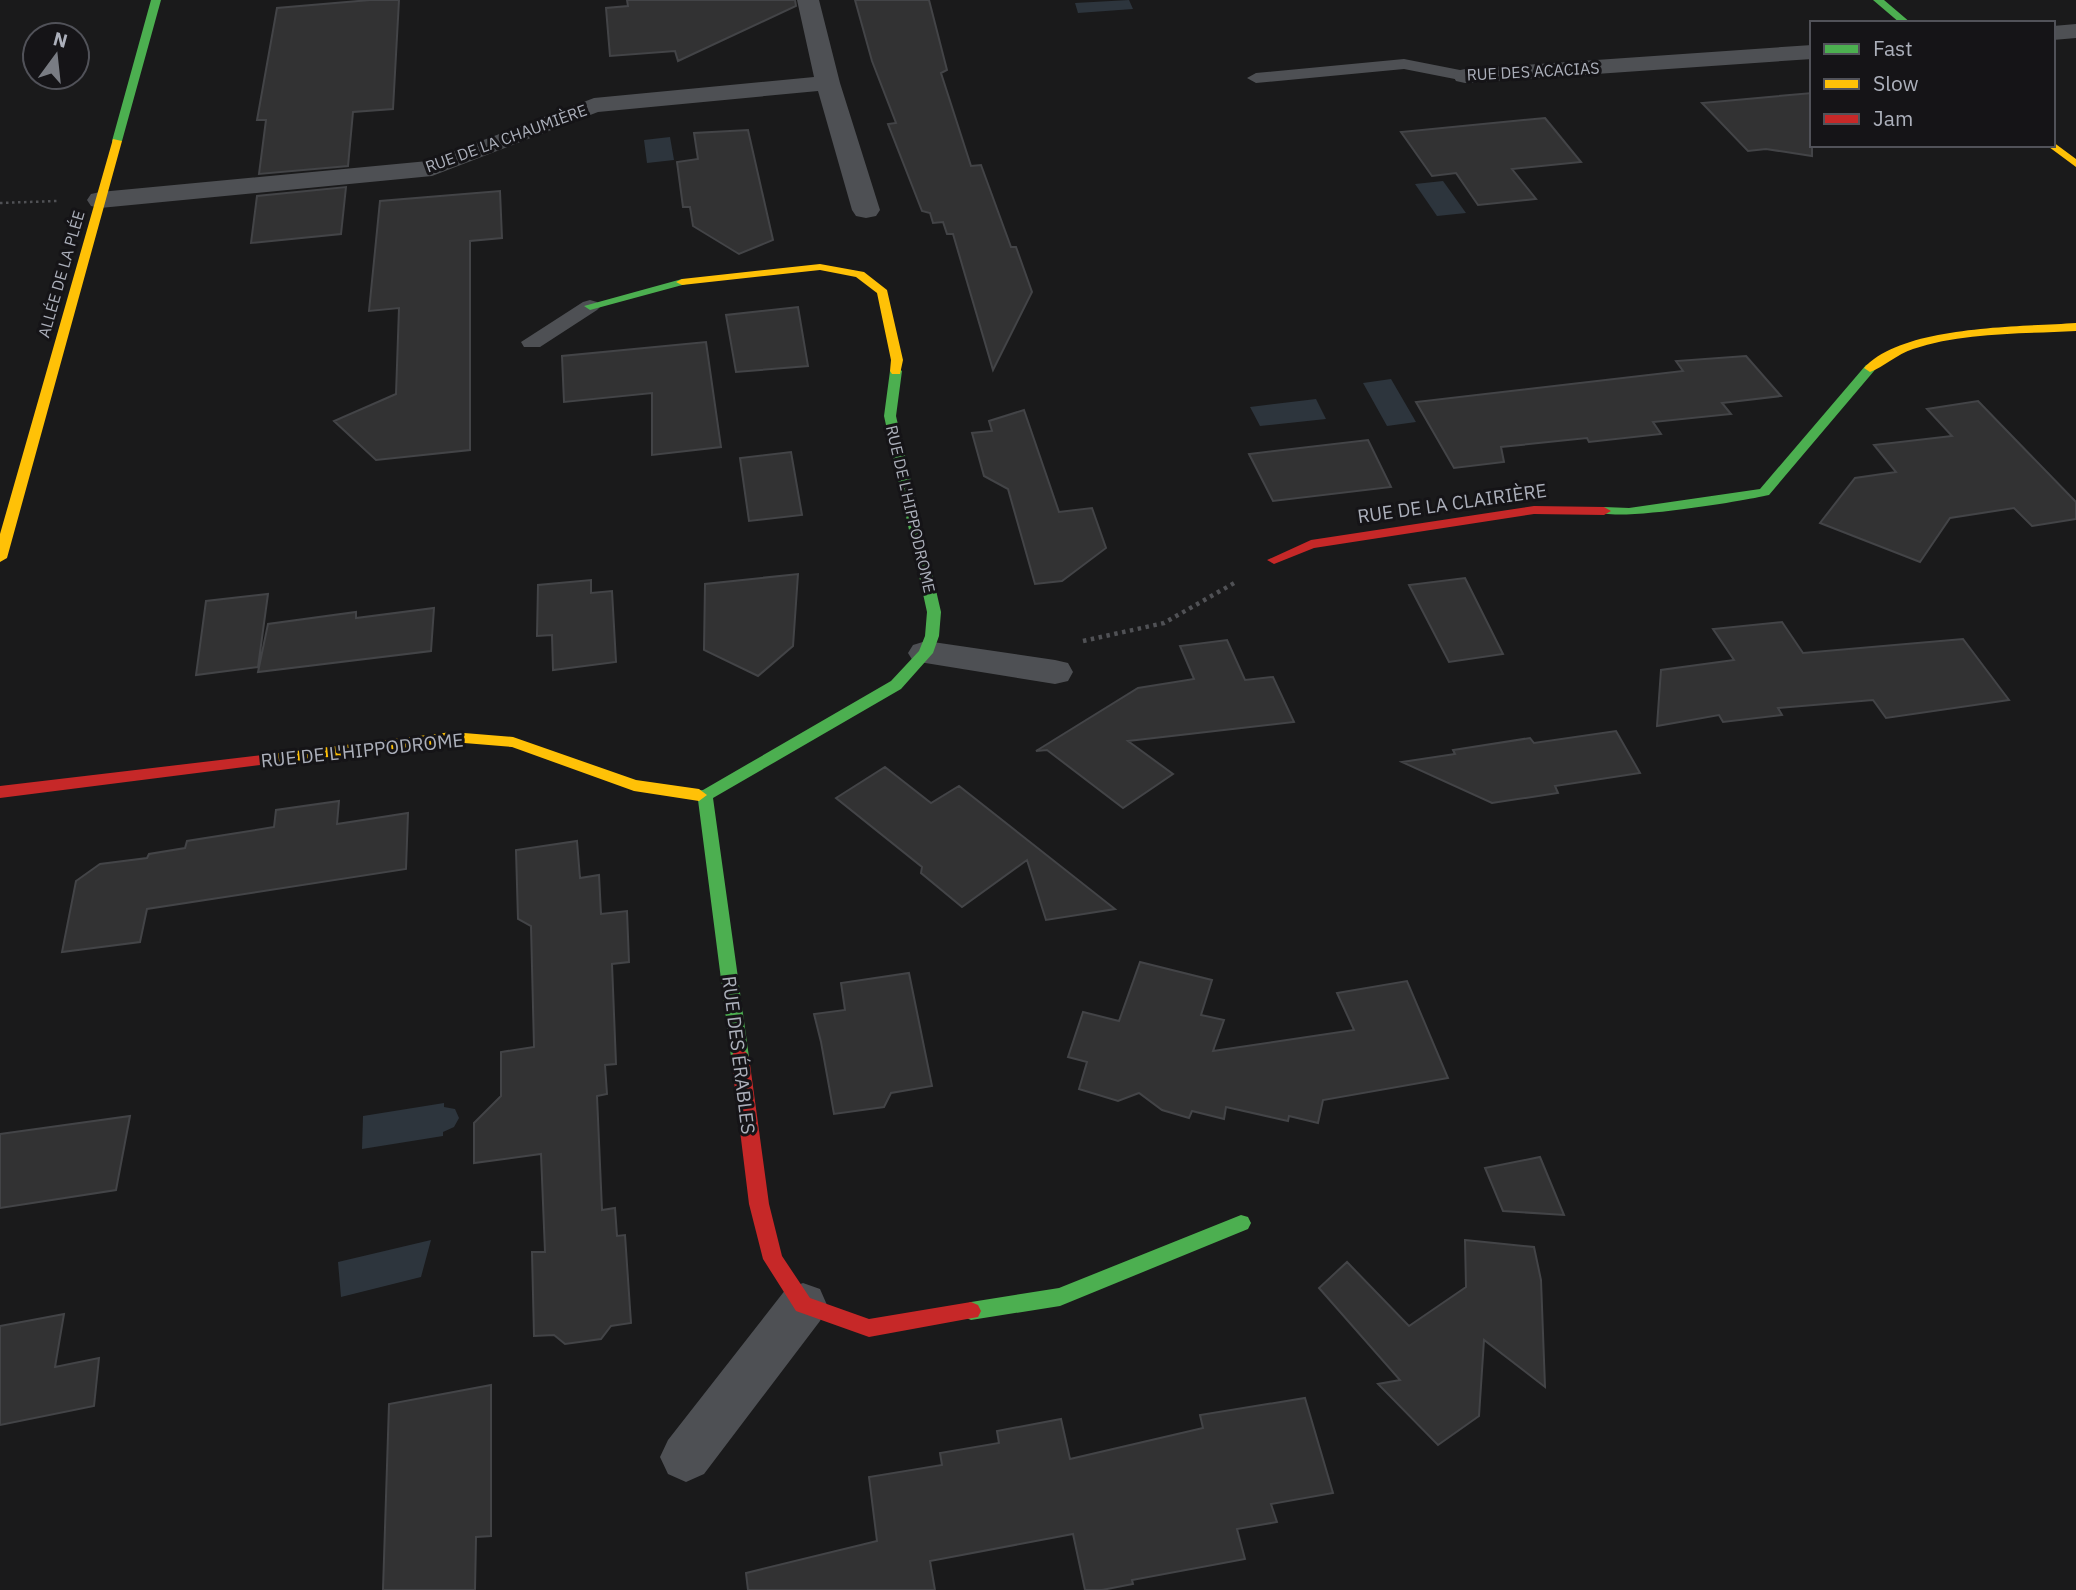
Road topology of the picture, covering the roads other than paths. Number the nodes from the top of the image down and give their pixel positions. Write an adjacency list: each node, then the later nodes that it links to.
1 (156, 0): 13 (street, ALLÉE DE LA PLÉE)
2 (808, 0): 10 (street)
3 (1878, 0): 4 (street)
4 (1904, 21)
5 (2076, 32): 6 (street)
6 (2055, 33)
7 (1810, 52): 8 (street, RUE DES ACACIAS)
8 (1465, 76): 9 (lane, RUE DES ACACIAS)
9 (1256, 78)
10 (828, 83): 13 (street, RUE DE LA CHAUMIÈRE); 14 (street)
11 (2055, 147): 12 (street)
12 (2076, 164)
13 (100, 200): 18 (street, ALLÉE DE LA PLÉE)
14 (866, 211)
15 (590, 306): 17 (lane); 20 (street, RUE DE L'HIPPODROME)
16 (2076, 327): 19 (street, RUE DE LA CLAIRIÈRE)
17 (531, 342)
18 (0, 558)
19 (1274, 559)
20 (926, 653): 21 (street); 23 (street)
21 (1055, 672)
22 (0, 792): 23 (street, RUE DE L'HIPPODROME)
23 (705, 796): 25 (street, RUE DES ÉRABLES)
24 (1241, 1223): 25 (street)
25 (803, 1305): 26 (street)
26 (686, 1457)

